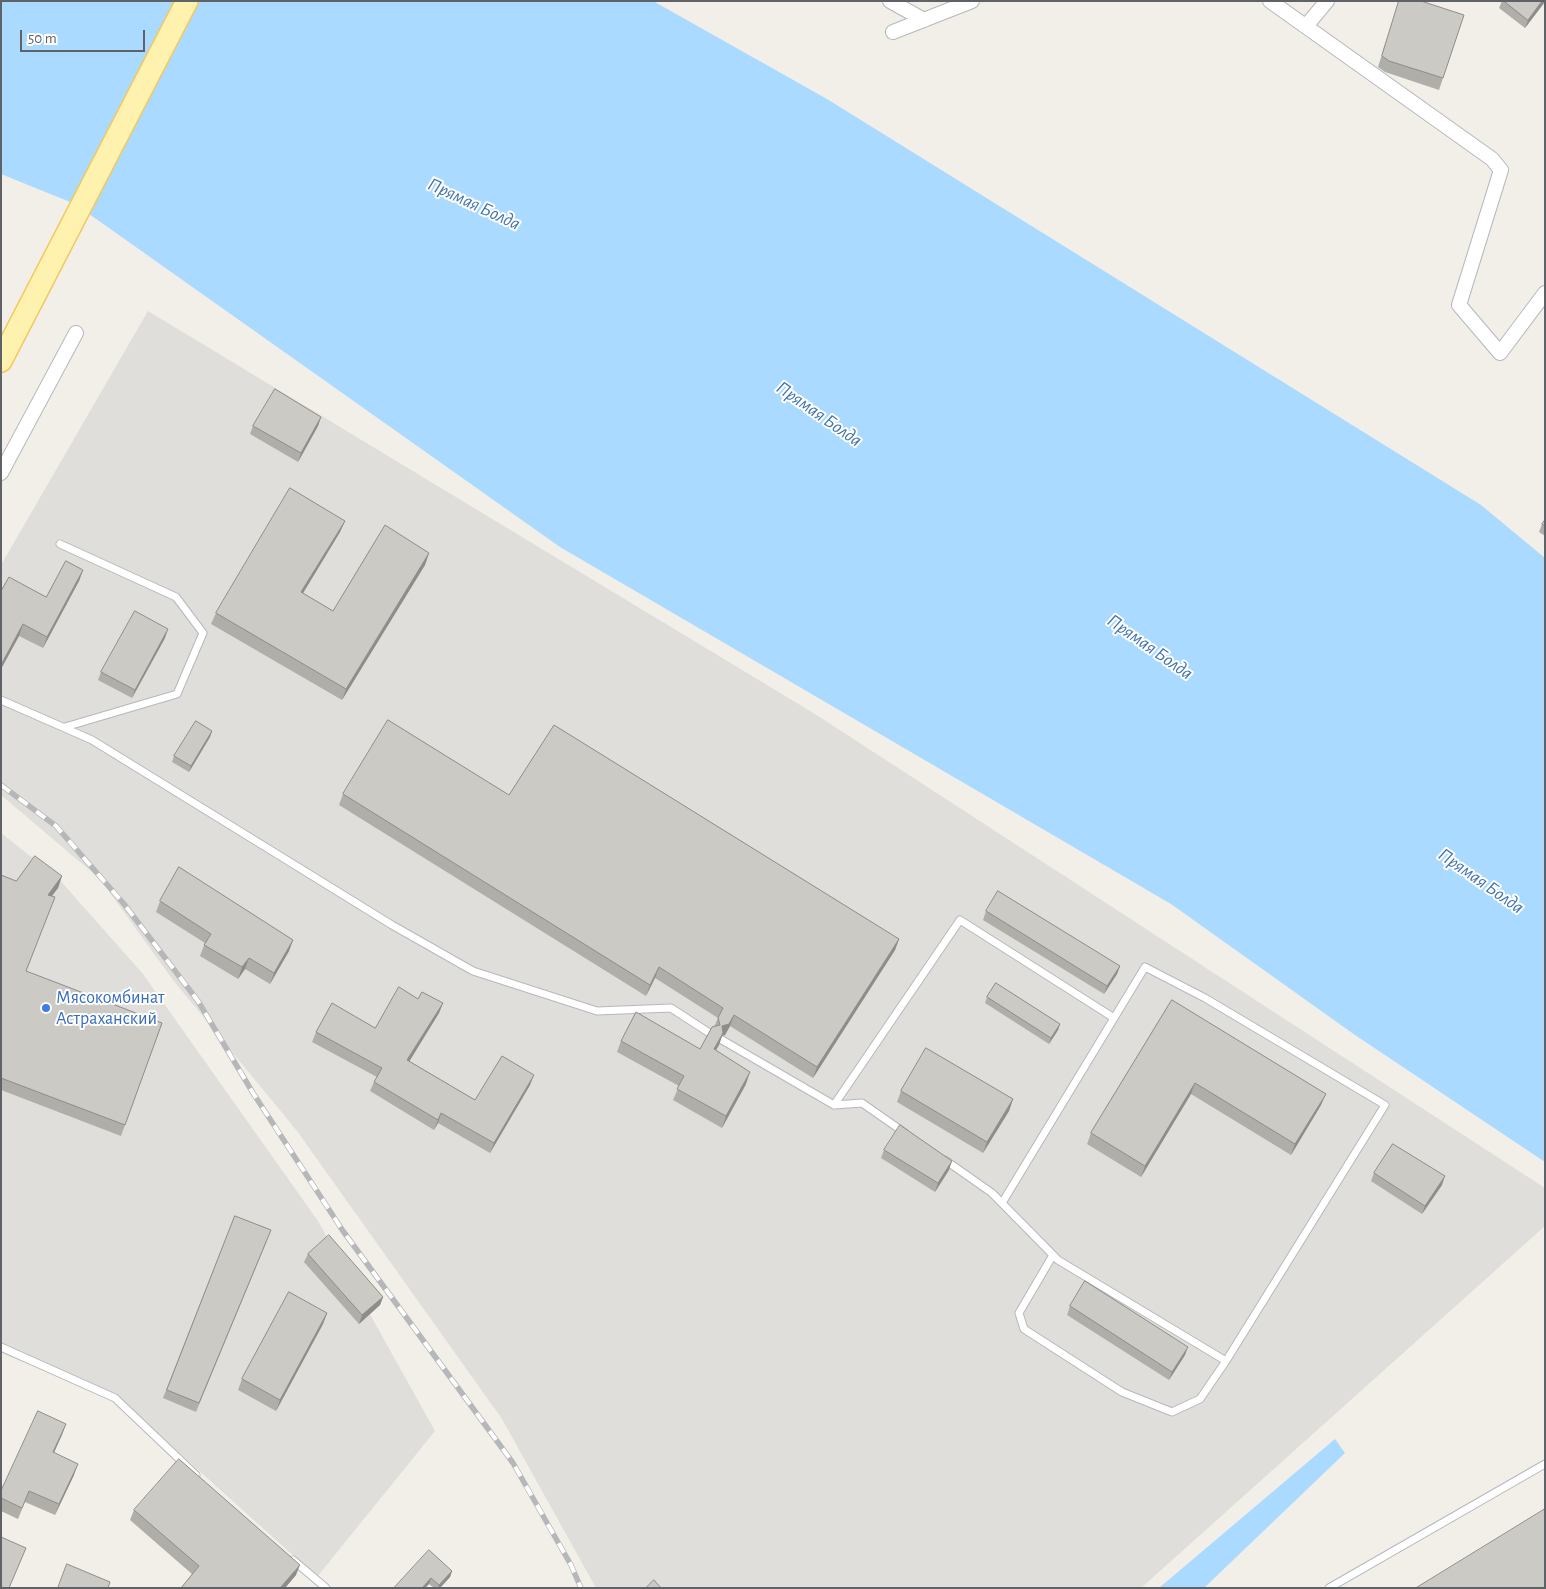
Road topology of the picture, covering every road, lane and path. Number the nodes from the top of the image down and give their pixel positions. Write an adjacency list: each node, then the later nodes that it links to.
1 (187, 1): 11 (main road)
2 (890, 1): 6 (street)
3 (972, 1): 6 (street)
4 (1270, 1): 7 (street)
5 (1327, 1): 7 (street)
6 (924, 20): 8 (street)
7 (1306, 26): 9 (street)
8 (893, 32)
9 (1545, 293)
10 (76, 332): 12 (street)
11 (1, 361)
12 (1, 473)
13 (60, 544): 15 (lane)
14 (1, 700): 15 (lane)
15 (65, 727): 17 (lane)
16 (1114, 1018): 19 (lane); 22 (lane); 25 (lane)
17 (711, 1034)
18 (722, 1040): 19 (lane)
19 (834, 1105): 20 (lane)
20 (911, 1137)
21 (935, 1154): 22 (lane)
22 (1002, 1203): 23 (lane)
23 (1053, 1255): 25 (lane); 25 (lane)
24 (1, 1347): 27 (lane)
25 (1226, 1361)
26 (1545, 1464): 30 (lane)
27 (205, 1483)
28 (290, 1557): 29 (lane)
29 (326, 1588)
30 (1329, 1588)

